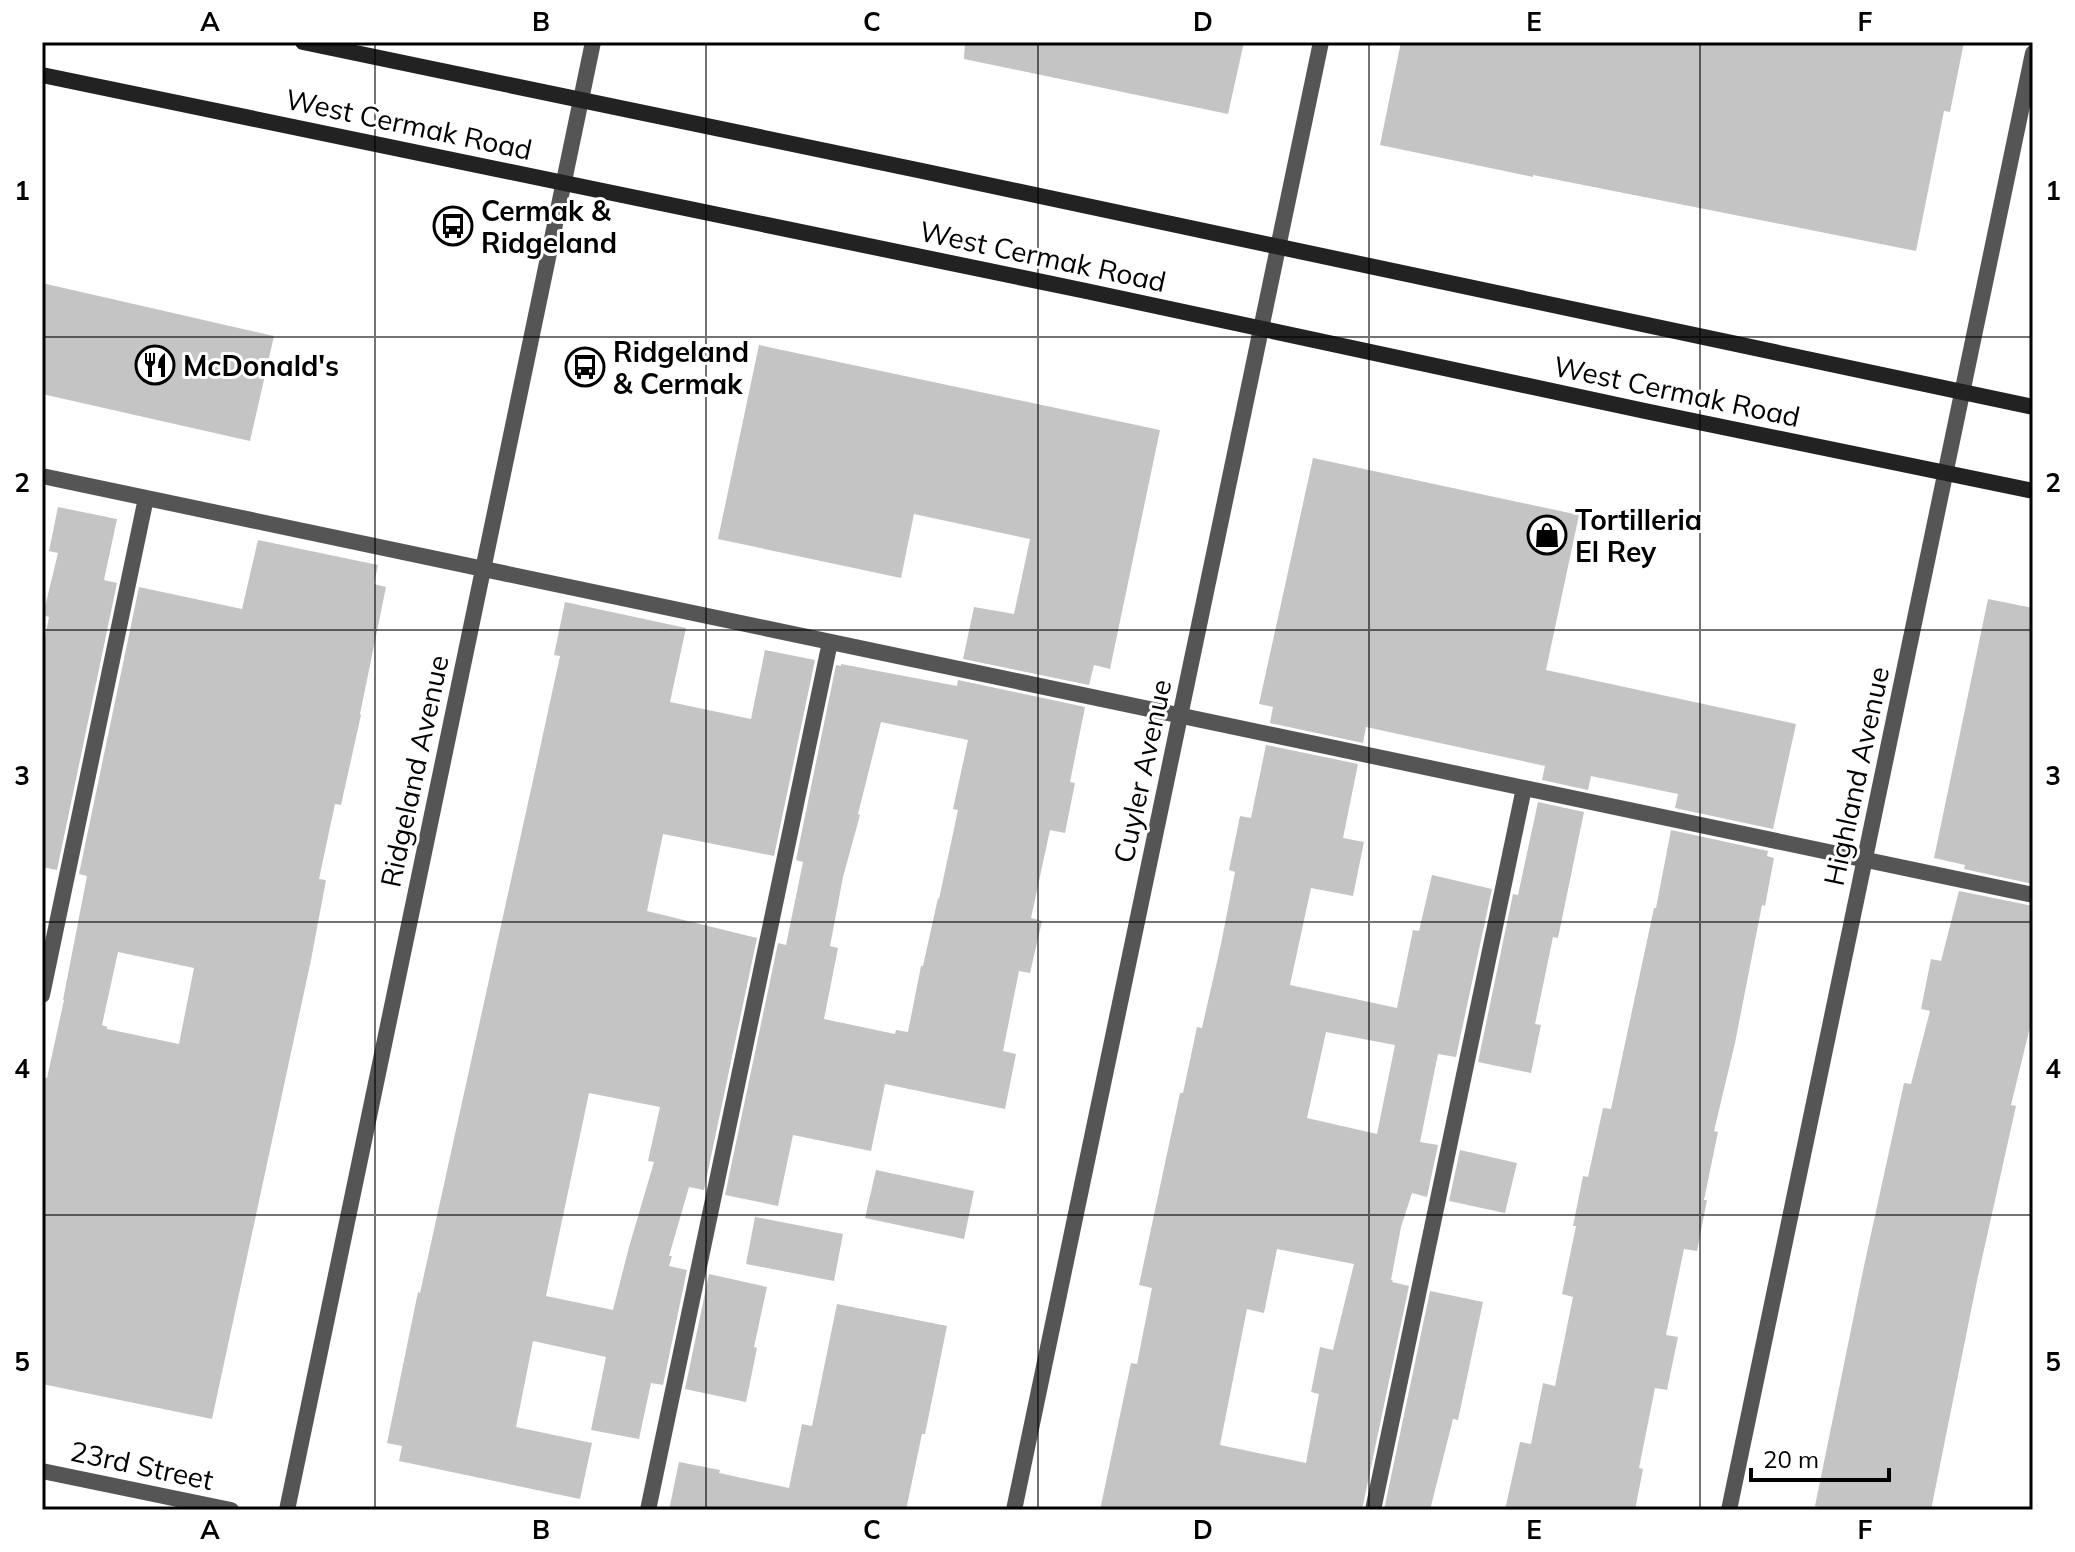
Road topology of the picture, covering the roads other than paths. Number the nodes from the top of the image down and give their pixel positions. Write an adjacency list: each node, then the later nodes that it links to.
1 (303, 42): 6 (main road, West Cermak Road)
2 (593, 42): 6 (street, Ridgeland Avenue)
3 (1321, 42): 8 (street, Cuyler Avenue)
4 (2033, 53): 10 (street, Highland Avenue)
5 (42, 75): 7 (main road, West Cermak Road)
6 (580, 100): 7 (street, Ridgeland Avenue); 8 (main road, West Cermak Road)
7 (563, 183): 9 (main road, West Cermak Road); 16 (street, Ridgeland Avenue)
8 (1278, 247): 9 (street, Cuyler Avenue); 10 (main road, West Cermak Road)
9 (1261, 329): 12 (main road, West Cermak Road); 18 (street, Cuyler Avenue)
10 (1962, 392): 11 (main road, West Cermak Road); 12 (street, Highland Avenue)
11 (2033, 407)
12 (1945, 473): 14 (main road, West Cermak Road); 20 (street, Highland Avenue)
13 (42, 476): 15 (street)
14 (2033, 491)
15 (146, 498): 16 (street); 22 (street)
16 (483, 569): 17 (street); 25 (street, Ridgeland Avenue)
17 (830, 642): 18 (street); 26 (street)
18 (1180, 716): 19 (street); 27 (street, Cuyler Avenue)
19 (1524, 788): 20 (street); 28 (street)
20 (1865, 860): 21 (street); 29 (street, Highland Avenue)
21 (2033, 895)
22 (42, 995)
23 (42, 1471): 24 (street, 23rd Street)
24 (231, 1510)
25 (287, 1510)
26 (648, 1510)
27 (1014, 1510)
28 (1373, 1510)
29 (1729, 1510)

